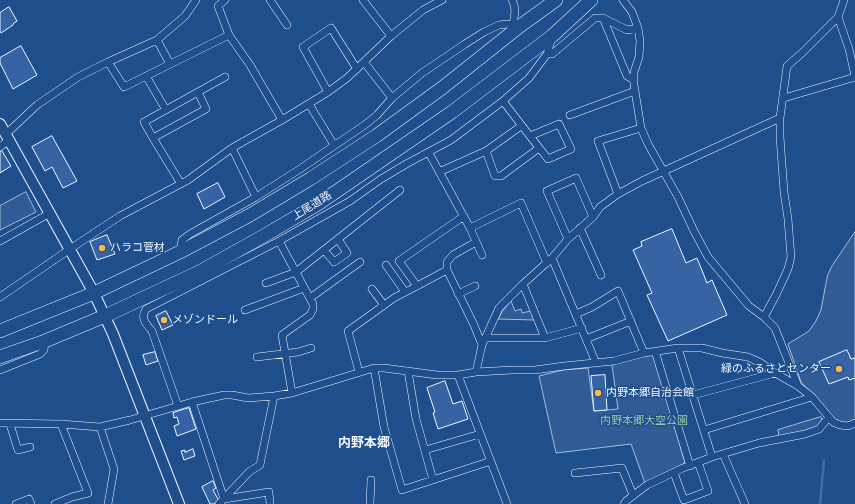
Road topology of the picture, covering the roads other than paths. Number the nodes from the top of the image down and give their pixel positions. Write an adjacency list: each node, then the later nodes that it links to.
1 (196, 0): 19 (street)
2 (225, 0): 16 (street)
3 (271, 0): 13 (street)
4 (363, 0): 17 (street)
5 (442, 0): 17 (street)
6 (512, 0): 14 (street)
7 (556, 0): 14 (highway)
8 (591, 0): 18 (highway, 上尾道路)
9 (623, 0): 15 (street)
10 (844, 0): 11 (street)
11 (838, 17): 26 (street); 33 (street)
12 (603, 18): 15 (street); 20 (street); 28 (street)
13 (287, 25)
14 (517, 26): 32 (street); 70 (highway)
15 (638, 28): 28 (street)
16 (229, 35): 23 (street); 39 (street)
17 (391, 36): 22 (street)
18 (552, 36): 20 (street); 77 (highway, 上尾道路)
19 (157, 40): 21 (street); 23 (street)
20 (547, 54): 34 (street)
21 (108, 62): 25 (street); 44 (street)
22 (364, 62): 24 (street); 32 (street)
23 (170, 64): 25 (street)
24 (357, 69): 31 (street); 31 (street)
25 (146, 76): 36 (street)
26 (855, 76): 33 (street)
27 (225, 77): 30 (street)
28 (634, 80): 29 (street)
29 (635, 91): 37 (street); 42 (street)
30 (198, 92): 36 (street); 45 (street)
31 (328, 92): 35 (street)
32 (392, 98): 46 (street)
33 (784, 98): 38 (street)
34 (503, 101): 41 (street); 51 (street)
35 (308, 104): 39 (street); 46 (street)
36 (166, 110): 45 (street)
37 (570, 115)
38 (780, 118): 52 (street); 95 (street)
39 (282, 120): 48 (street)
40 (0, 124): 44 (street)
41 (521, 126): 43 (street); 50 (street)
42 (641, 128): 52 (street); 56 (street)
43 (530, 136): 49 (street); 49 (street)
44 (7, 137): 47 (street); 58 (street)
45 (153, 138): 54 (street)
46 (334, 145): 57 (street)
47 (0, 147)
48 (232, 148): 54 (street); 57 (street)
49 (539, 148): 50 (street)
50 (486, 151): 53 (street)
51 (429, 152): 53 (street); 66 (street)
52 (664, 170): 56 (street); 95 (street)
53 (439, 172): 59 (street)
54 (181, 184): 68 (street)
55 (400, 190): 64 (street)
56 (618, 194): 60 (street)
57 (256, 197): 70 (street)
58 (50, 214): 65 (street); 68 (street)
59 (464, 216): 61 (street); 82 (street)
60 (592, 217): 62 (street); 63 (street)
61 (470, 228): 67 (street); 72 (street)
62 (580, 228): 63 (street); 79 (street)
63 (568, 238): 72 (street)
64 (338, 239): 69 (street); 69 (street)
65 (0, 241)
66 (279, 241): 75 (street); 78 (street)
67 (476, 242): 71 (street); 76 (street)
68 (70, 249): 87 (street); 89 (street)
69 (324, 250): 78 (street)
70 (180, 252): 87 (highway)
71 (482, 255)
72 (550, 260): 81 (street); 93 (street)
73 (360, 262): 90 (street)
74 (386, 265): 86 (street)
75 (226, 269): 77 (street); 124 (street)
76 (447, 270): 82 (street); 88 (street)
77 (199, 272): 94 (highway, 上尾道路)
78 (296, 272): 80 (street); 84 (street)
79 (601, 275)
80 (266, 283)
81 (523, 284): 99 (street); 102 (street)
82 (417, 286): 86 (street)
83 (475, 286): 88 (street)
84 (304, 288): 90 (street); 92 (street)
85 (372, 289): 91 (street)
86 (405, 292): 91 (street)
87 (94, 293): 94 (street); 98 (highway)
88 (458, 294): 102 (street)
89 (0, 297)
90 (310, 298): 106 (street)
91 (384, 305): 114 (street)
92 (245, 310)
93 (576, 314): 96 (street); 97 (street)
94 (105, 316): 101 (highway, 上尾道路); 125 (street)
95 (764, 317): 118 (street)
96 (631, 321): 100 (street); 107 (street)
97 (582, 328): 99 (street); 100 (street)
98 (0, 331)
99 (545, 338): 102 (street)
100 (586, 339): 110 (street)
101 (45, 341): 108 (highway, 上尾道路); 112 (street)
102 (483, 341): 115 (street)
103 (311, 348): 106 (street)
104 (678, 348): 105 (street); 116 (street); 120 (street)
105 (655, 351): 107 (street); 140 (street)
106 (285, 353): 109 (street); 119 (street)
107 (644, 353): 110 (street)
108 (0, 357)
109 (257, 357)
110 (596, 363): 115 (street)
111 (374, 368): 113 (street); 114 (street); 144 (street)
112 (0, 370)
113 (408, 371): 117 (street); 135 (street)
114 (358, 372): 119 (street)
115 (476, 372): 117 (street)
116 (775, 373): 118 (street); 120 (street)
117 (458, 375): 133 (street)
118 (798, 386): 122 (street)
119 (292, 393): 121 (street)
120 (693, 395): 132 (street)
121 (274, 396): 123 (street); 146 (street)
122 (812, 397): 126 (street); 132 (street)
123 (192, 402): 124 (street); 146 (street)
124 (178, 406): 125 (street)
125 (145, 416): 131 (street); 151 (street)
126 (829, 416): 127 (street); 136 (street)
127 (855, 422)
128 (0, 423): 129 (street)
129 (10, 424): 130 (street); 134 (street)
130 (61, 424): 131 (street); 149 (street)
131 (100, 427): 150 (street)
132 (704, 430): 137 (street)
133 (480, 434): 135 (street); 138 (street)
134 (30, 447)
135 (424, 450): 144 (street)
136 (723, 454): 137 (street); 156 (street)
137 (712, 457): 139 (street)
138 (491, 462): 144 (street); 154 (street)
139 (698, 462): 140 (street); 142 (street)
140 (690, 466): 142 (street)
141 (575, 473): 145 (street)
142 (674, 473): 145 (street)
143 (371, 480): 153 (street)
144 (433, 480)
145 (633, 495): 155 (street)
146 (221, 502): 152 (street)
147 (16, 504): 148 (street)
148 (31, 504)
149 (55, 504)
150 (108, 504)
151 (179, 504)
152 (270, 504)
153 (370, 504)
154 (507, 504)
155 (624, 504)
156 (746, 504)

